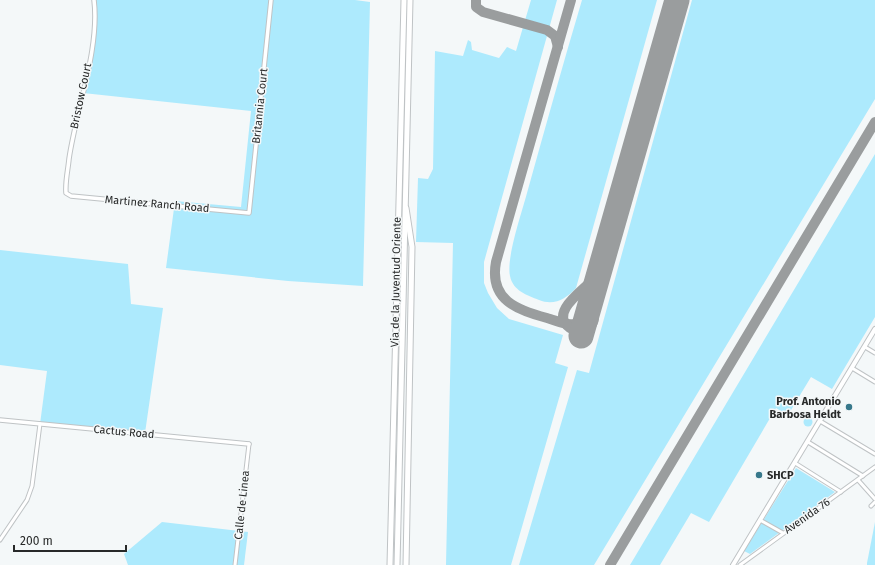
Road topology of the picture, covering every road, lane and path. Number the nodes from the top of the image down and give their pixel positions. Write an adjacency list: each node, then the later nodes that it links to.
1 (94, 0): 7 (street, Bristow Court)
2 (271, 0): 9 (street, Britannia Court)
3 (404, 0): 5 (highway, Via de la Juventud Oriente)
4 (410, 0): 6 (highway, Via de la Juventud Oriente)
5 (402, 44): 6 (highway); 33 (highway, Via de la Juventud Oriente)
6 (408, 44): 8 (highway, Via de la Juventud Oriente)
7 (66, 193): 9 (street, Martinez Ranch Road)
8 (404, 196): 34 (highway, Via de la Juventud Oriente); 35 (highway)
9 (249, 213)
10 (875, 329): 11 (main road)
11 (864, 347): 12 (street); 13 (main road)
12 (875, 353)
13 (852, 368): 14 (street); 16 (main road)
14 (875, 382)
15 (0, 420): 17 (street, Cactus Road)
16 (820, 421): 18 (main road); 20 (street)
17 (40, 424): 19 (street, Cactus Road); 31 (street)
18 (808, 442): 21 (main road); 23 (street)
19 (249, 444): 32 (street, Calle de Linea)
20 (875, 454)
21 (795, 463): 25 (street); 29 (main road)
22 (875, 467): 23 (street, Avenida 76)
23 (864, 476): 24 (street, Avenida 76)
24 (858, 480): 25 (street, Avenida 76); 26 (street)
25 (841, 492): 30 (street, Avenida 76)
26 (875, 499)
27 (875, 502): 28 (street)
28 (871, 506)
29 (760, 520): 30 (street); 36 (main road)
30 (783, 533): 37 (street, Avenida 76)
31 (0, 540)
32 (235, 565)
33 (390, 565)
34 (397, 565)
35 (406, 565)
36 (733, 565)
37 (740, 565)

